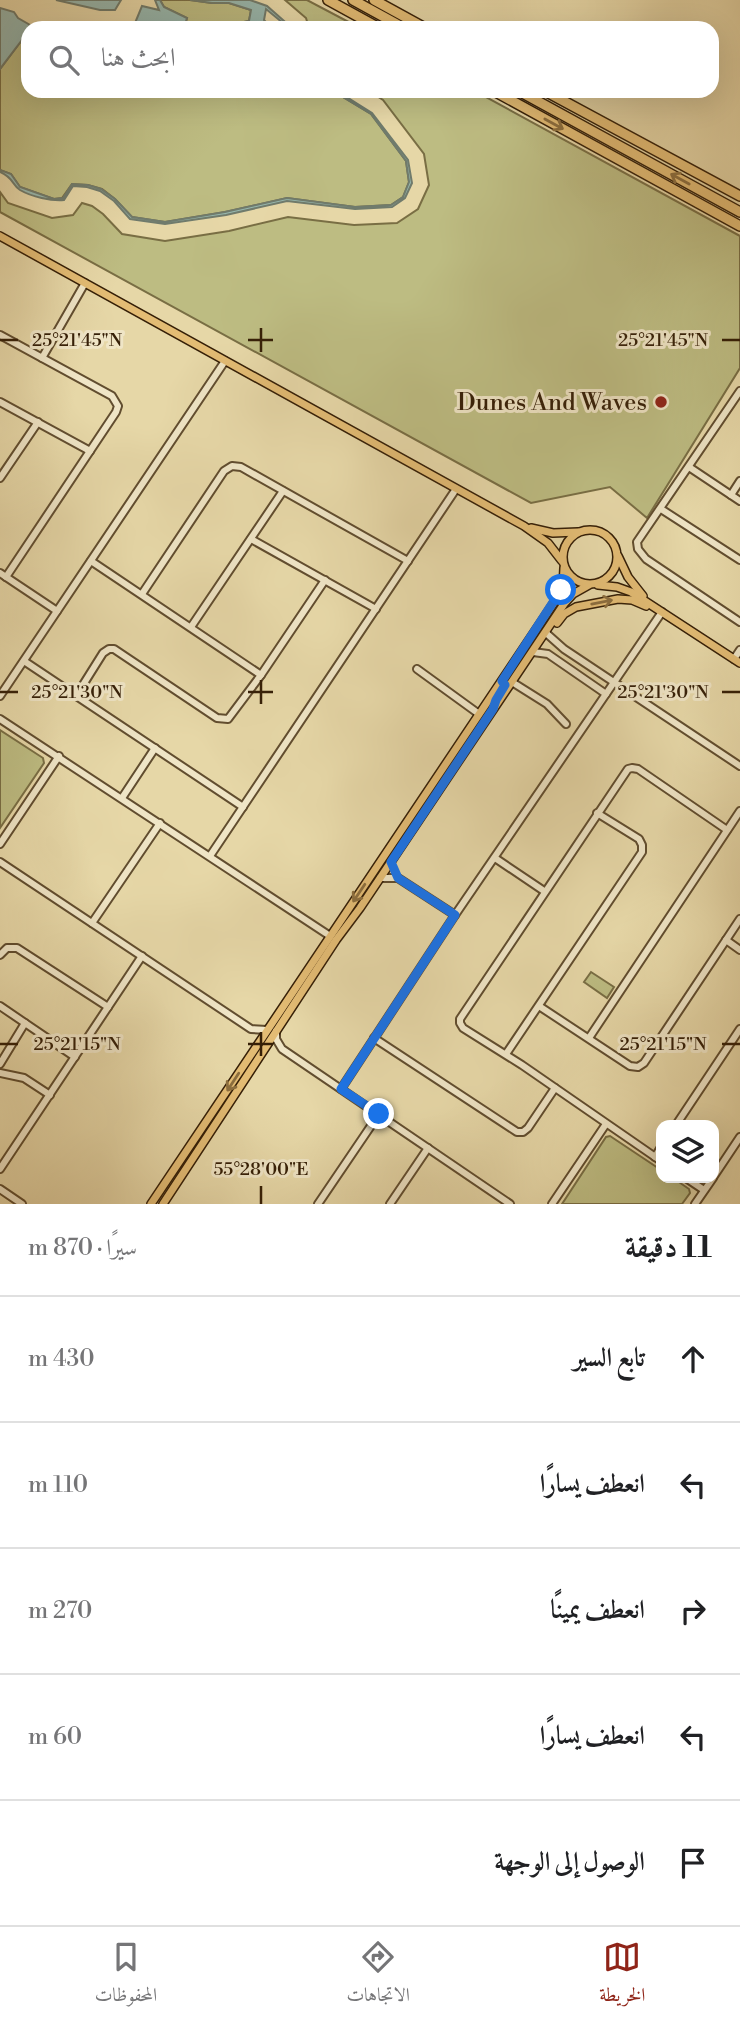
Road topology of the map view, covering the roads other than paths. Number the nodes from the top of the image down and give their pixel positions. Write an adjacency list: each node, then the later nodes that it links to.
1 (328, 0): 4 (highway)
2 (354, 0): 5 (highway)
3 (374, 0): 6 (highway)
4 (366, 21)
5 (392, 21)
6 (412, 21)
7 (507, 98): 12 (highway, one-way to 12)
8 (532, 98): 11 (highway, one-way to 8)
9 (558, 98): 10 (highway)
10 (740, 196)
11 (740, 212)
12 (740, 226)
13 (0, 236): 14 (main road)
14 (85, 283): 16 (street); 17 (main road)
15 (0, 335): 16 (street)
16 (42, 358): 21 (street)
17 (225, 361): 25 (main road); 35 (street)
18 (740, 391): 22 (street)
19 (0, 402): 20 (street)
20 (38, 422): 21 (street); 23 (street)
21 (90, 451): 38 (street)
22 (689, 467): 27 (street); 29 (street)
23 (0, 478)
24 (740, 481): 27 (street)
25 (456, 489): 30 (main road); 36 (street)
26 (283, 491): 32 (street); 36 (street); 41 (street)
27 (731, 495): 28 (street)
28 (740, 501)
29 (661, 509): 34 (street); 46 (street)
30 (524, 526): 31 (main road); 37 (main road)
31 (580, 532): 33 (main road); 37 (main road)
32 (251, 539): 39 (street); 47 (street)
33 (617, 554): 40 (main road); 42 (main road)
34 (740, 560)
35 (91, 561): 41 (street); 44 (street)
36 (408, 561): 43 (street)
37 (563, 564): 40 (main road); 56 (main road)
38 (3, 575): 44 (street)
39 (324, 580): 43 (street); 54 (street)
40 (592, 585): 42 (main road); 48 (main road)
41 (142, 594): 47 (street)
42 (650, 604): 45 (main road)
43 (376, 609): 71 (street)
44 (57, 611): 51 (street)
45 (662, 611): 48 (main road, one-way to 45); 52 (main road); 58 (street)
46 (740, 622)
47 (191, 627): 54 (street)
48 (547, 631): 50 (main road); 55 (street)
49 (740, 650): 52 (street)
50 (533, 652): 57 (main road); 59 (street)
51 (24, 661): 61 (street); 62 (street)
52 (737, 661)
53 (416, 669): 64 (street)
54 (261, 675): 62 (street)
55 (605, 676): 58 (street); 59 (street)
56 (502, 681): 63 (main road); 64 (main road)
57 (512, 682): 63 (main road); 66 (street)
58 (615, 682): 60 (street); 69 (street)
59 (597, 687): 60 (street)
60 (607, 694): 78 (street)
61 (0, 696)
62 (76, 696): 67 (street)
63 (493, 709): 80 (main road)
64 (480, 714): 87 (main road, one-way to 87)
65 (0, 719): 68 (street)
66 (566, 724)
67 (155, 748): 70 (street); 71 (street)
68 (59, 756): 70 (street); 76 (street)
69 (740, 766)
70 (122, 798): 74 (street)
71 (243, 807): 77 (street)
72 (740, 811): 75 (street)
73 (597, 813): 75 (street); 83 (street); 93 (street)
74 (160, 823): 77 (street); 86 (street)
75 (727, 830): 101 (street)
76 (0, 844)
77 (210, 856): 87 (street)
78 (495, 858): 83 (street); 84 (street)
79 (0, 862): 86 (street)
80 (391, 862): 81 (main road); 82 (street)
81 (380, 878): 82 (street); 99 (main road)
82 (398, 878): 84 (street)
83 (544, 891): 104 (street)
84 (455, 915): 100 (street)
85 (740, 919): 88 (street)
86 (92, 923): 91 (street)
87 (330, 936): 98 (main road)
88 (726, 940): 89 (street); 101 (street)
89 (740, 950)
90 (0, 955): 94 (street)
91 (142, 956): 94 (street); 96 (street)
92 (0, 1006): 95 (street)
93 (538, 1006): 101 (street); 104 (street)
94 (108, 1007): 105 (street)
95 (25, 1023): 105 (street); 106 (street)
96 (251, 1029): 98 (street); 102 (street)
97 (740, 1029): 112 (street)
98 (267, 1030): 102 (main road)
99 (276, 1031): 102 (main road); 103 (street)
100 (374, 1038): 108 (street); 109 (street)
101 (589, 1038)
102 (260, 1047): 103 (street); 126 (main road, one-way to 126); 127 (main road)
103 (282, 1049): 109 (street)
104 (506, 1054): 108 (street)
105 (75, 1057): 110 (street)
106 (0, 1064)
107 (0, 1073): 110 (street)
108 (555, 1088): 113 (street)
109 (341, 1089): 111 (street)
110 (50, 1095): 117 (street)
111 (379, 1114): 115 (street); 128 (street)
112 (679, 1120)
113 (606, 1124): 118 (street); 131 (street)
114 (739, 1139): 119 (street)
115 (428, 1148): 129 (street); 130 (street)
116 (0, 1151): 117 (street)
117 (9, 1157): 120 (street)
118 (656, 1158)
119 (719, 1168)
120 (0, 1169)
121 (694, 1183): 124 (street)
122 (709, 1183): 124 (street)
123 (0, 1189): 125 (street)
124 (704, 1190): 132 (street)
125 (22, 1204)
126 (151, 1204)
127 (163, 1204)
128 (318, 1204)
129 (390, 1204)
130 (510, 1204)
131 (552, 1204)
132 (695, 1204)

